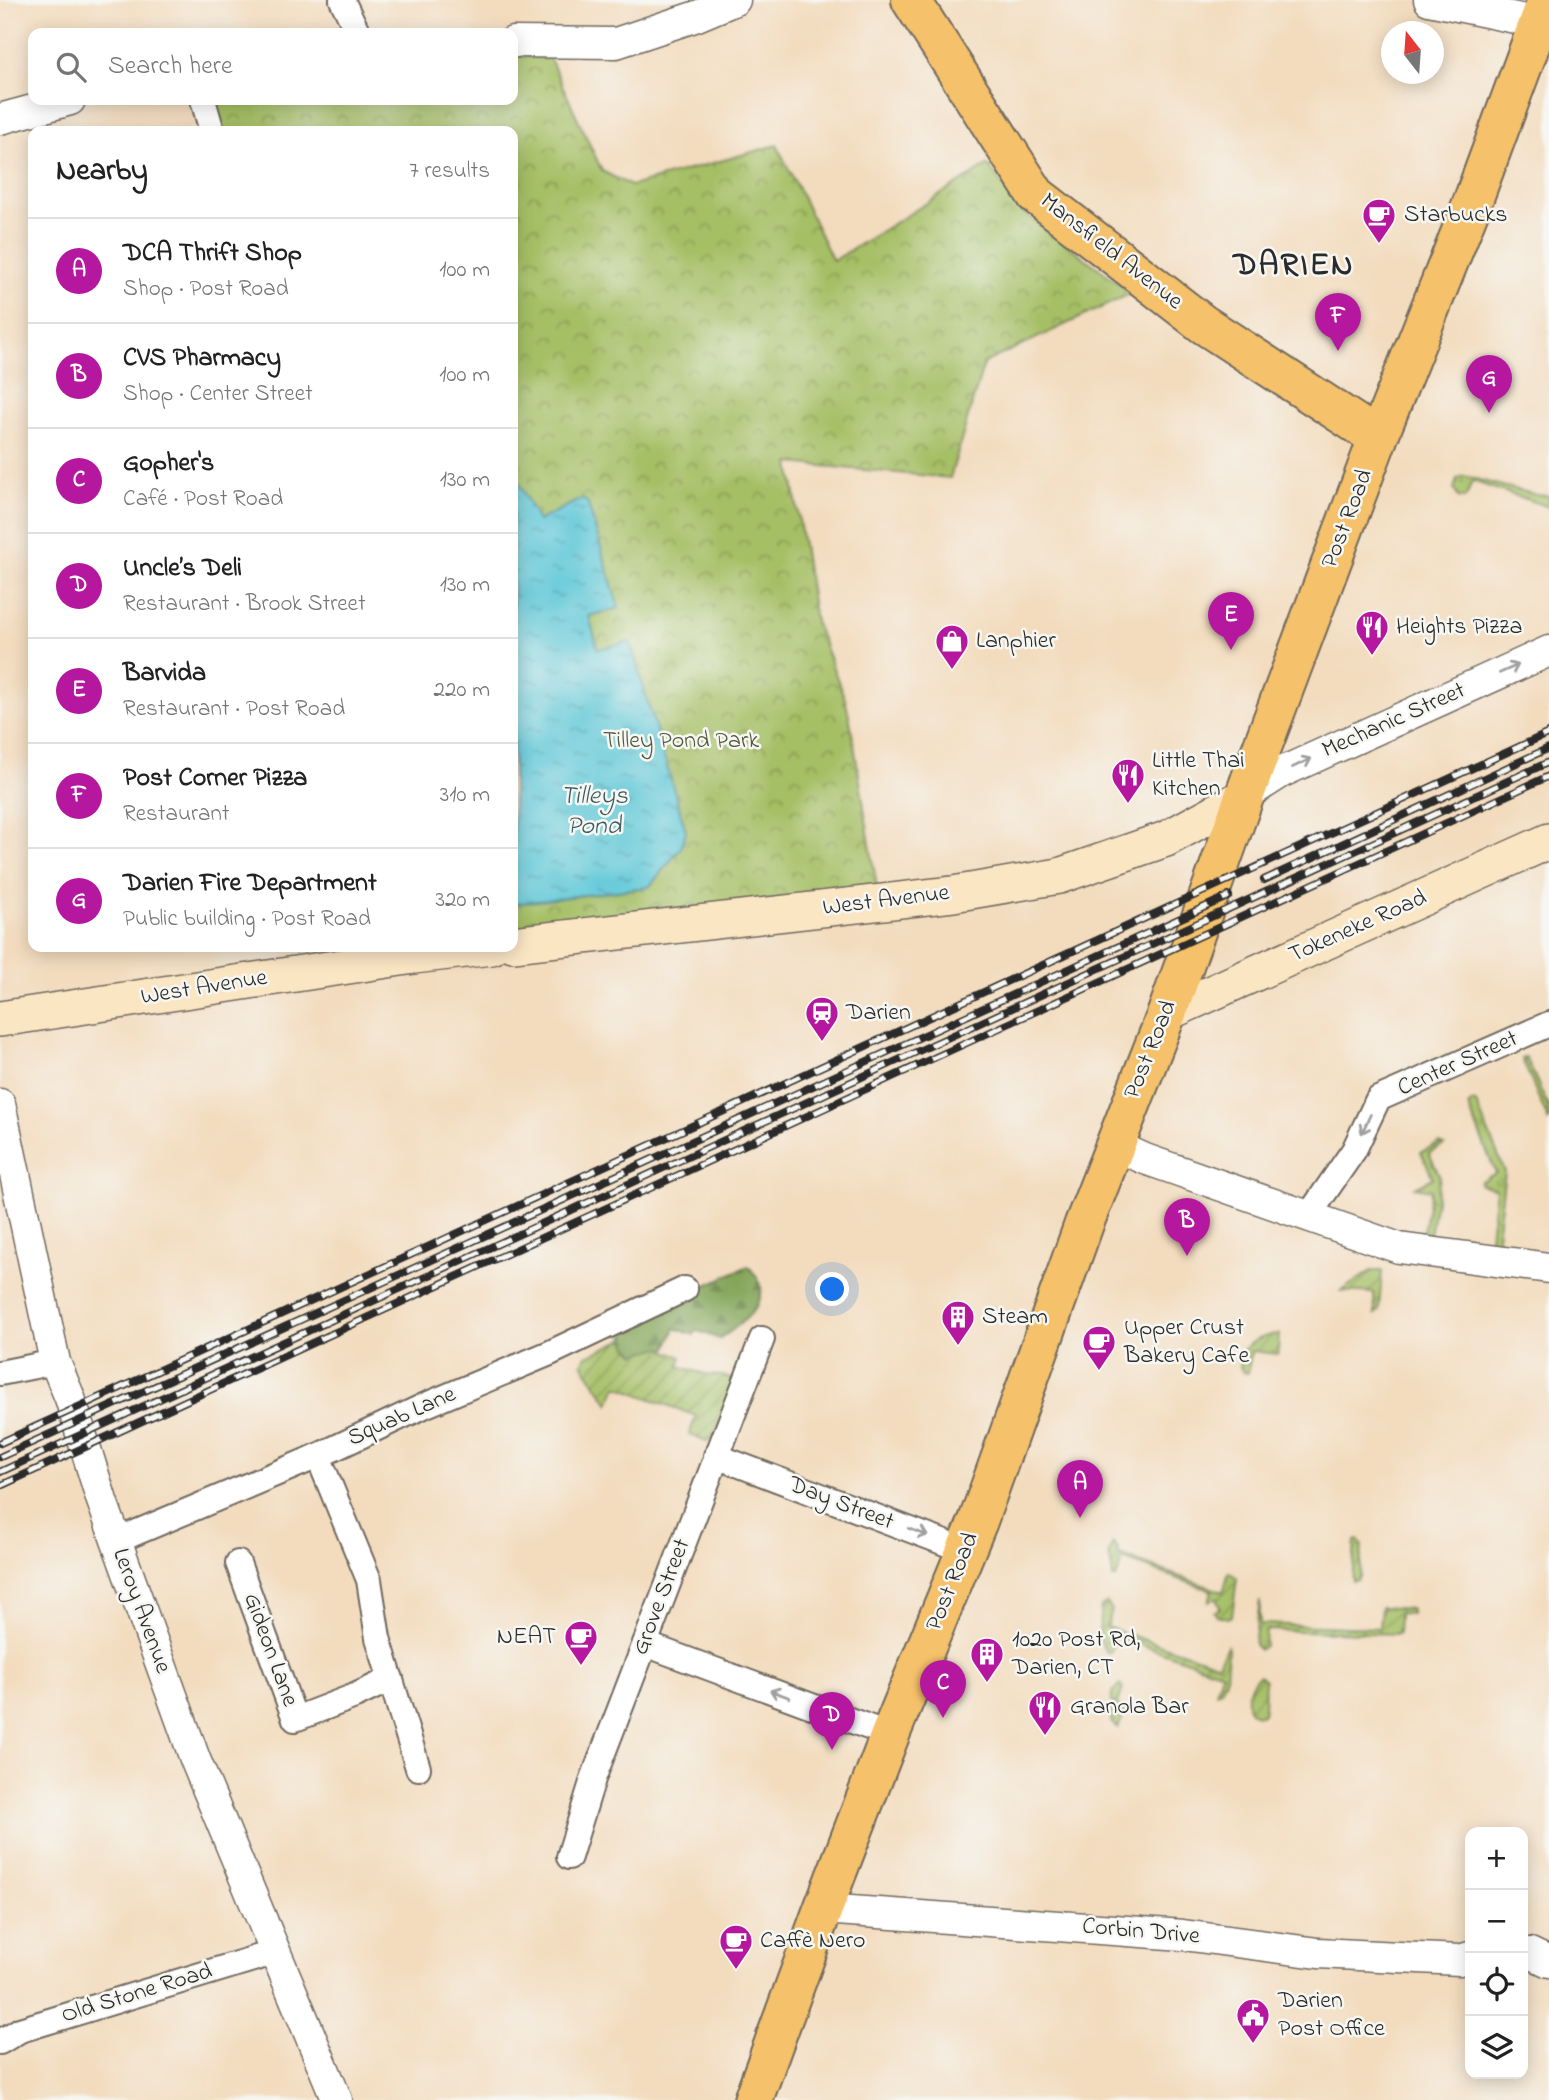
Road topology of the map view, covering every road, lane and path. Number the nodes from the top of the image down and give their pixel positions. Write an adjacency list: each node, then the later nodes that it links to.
1 (342, 0): 6 (street)
2 (735, 0): 7 (street)
3 (911, 0): 12 (main road, Mansfield Avenue)
4 (1429, 0): 5 (street)
5 (1544, 16): 12 (main road, Post Road)
6 (356, 28)
7 (518, 42)
8 (52, 105): 10 (street)
9 (204, 105): 11 (street)
10 (0, 119)
11 (210, 126)
12 (1378, 438): 14 (main road, Post Road)
13 (1549, 651): 14 (street, Mechanic Street, one-way to 13)
14 (1243, 797): 16 (main road, West Avenue); 18 (main road, Post Road)
15 (1549, 841): 18 (main road, Tokeneke Road)
16 (518, 943)
17 (407, 952): 19 (main road, West Avenue)
18 (1167, 1013): 22 (main road, Post Road)
19 (0, 1019)
20 (1549, 1024): 23 (street, Center Street, one-way to 23)
21 (0, 1104): 27 (street, Leroy Avenue)
22 (1114, 1145): 23 (street); 32 (main road, Post Road)
23 (1307, 1217): 24 (street)
24 (1549, 1268)
25 (685, 1289): 29 (street, Squab Lane)
26 (762, 1339): 30 (street, Grove Street)
27 (55, 1362): 28 (street); 31 (street, Leroy Avenue)
28 (0, 1373)
29 (318, 1456): 31 (street, Squab Lane); 35 (street)
30 (716, 1456): 32 (street, Day Street, one-way to 32); 34 (street, Grove Street)
31 (116, 1541): 40 (street, Leroy Avenue)
32 (966, 1551): 36 (main road, Post Road)
33 (238, 1563): 35 (street, Gideon Lane)
34 (645, 1644): 36 (street, one-way to 34); 38 (street, Grove Street)
35 (391, 1679): 37 (street)
36 (890, 1735): 39 (main road, Post Road)
37 (418, 1768)
38 (569, 1857)
39 (823, 1909): 42 (street, Corbin Drive); 48 (main road, Post Road)
40 (276, 1952): 46 (street, Old Stone Road); 47 (street, Leroy Avenue)
41 (1528, 1953): 43 (street)
42 (1465, 1961)
43 (1549, 1962)
44 (1549, 1967): 45 (street)
45 (1528, 1975)
46 (0, 2042)
47 (337, 2100)
48 (753, 2100)

